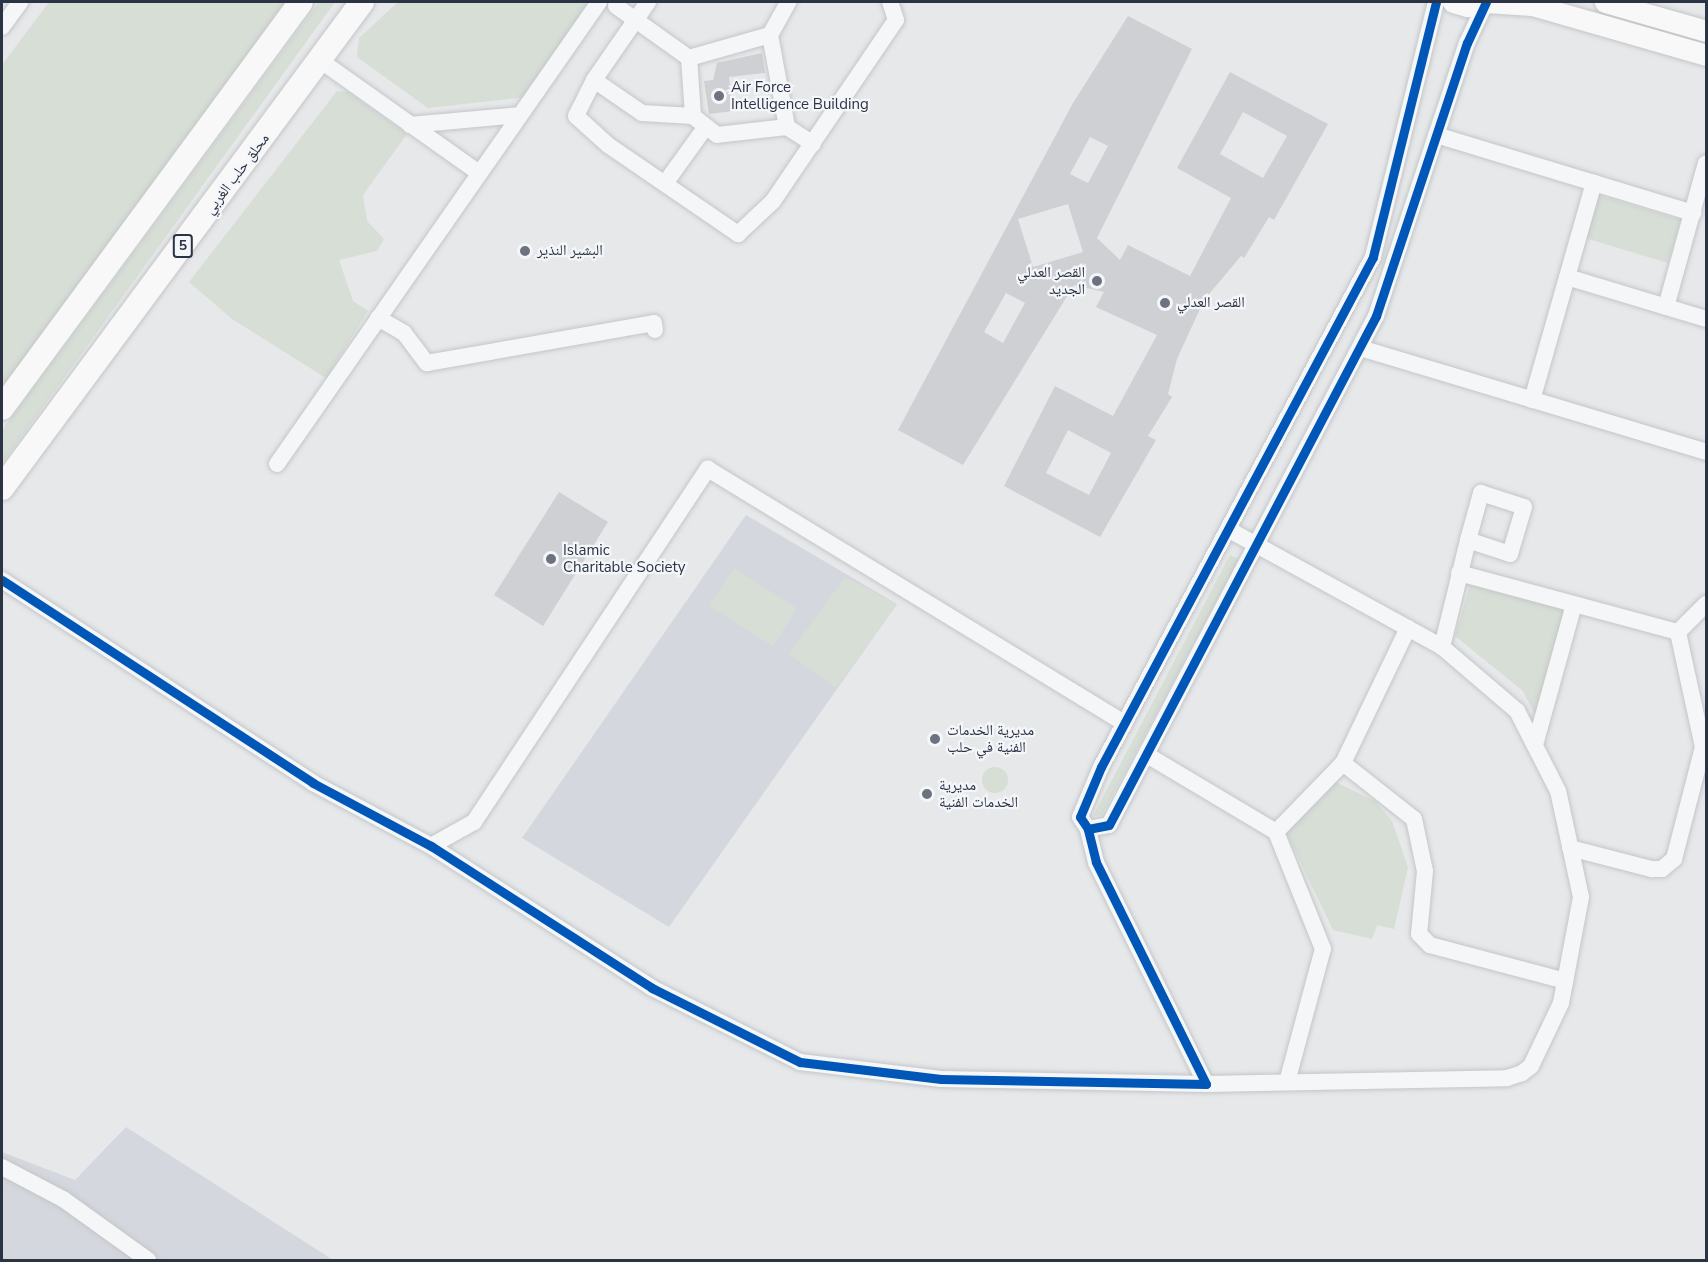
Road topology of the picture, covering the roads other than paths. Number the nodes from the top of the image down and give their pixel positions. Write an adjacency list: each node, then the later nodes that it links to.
1 (20, 2): 16 (street)
2 (301, 2): 42 (highway)
3 (362, 2): 17 (highway, محلق حلب الغربي / 5)
4 (375, 2): 17 (highway)
5 (599, 2): 24 (street)
6 (648, 2): 15 (street)
7 (788, 2): 19 (street)
8 (890, 2): 29 (street)
9 (1436, 2): 46 (street)
10 (1453, 2): 11 (main road)
11 (1487, 2): 20 (main road); 28 (street)
12 (1605, 2): 14 (main road)
13 (616, 6): 15 (street)
14 (1651, 8): 18 (main road)
15 (635, 20): 21 (street); 23 (street)
16 (2, 27)
17 (344, 28): 22 (highway, محلق حلب الغربي / 5)
18 (1707, 31)
19 (770, 35): 21 (street); 27 (street)
20 (1707, 55)
21 (689, 58): 25 (street)
22 (321, 62): 26 (street); 45 (highway, محلق حلب الغربي / 5)
23 (594, 80): 25 (street); 32 (street)
24 (519, 115): 26 (street); 31 (street)
25 (699, 122): 27 (street); 32 (street)
26 (411, 125): 31 (street)
27 (787, 127): 29 (street)
28 (1436, 135): 33 (street); 40 (street)
29 (813, 144): 32 (street)
30 (1707, 163): 34 (street)
31 (478, 172): 37 (street)
32 (666, 182)
33 (1594, 183): 34 (street); 35 (street)
34 (1693, 213): 36 (street)
35 (1567, 277): 36 (street); 41 (street)
36 (1666, 307): 38 (street)
37 (378, 318): 39 (street); 44 (street)
38 (1707, 319)
39 (655, 330)
40 (1360, 348): 41 (street); 48 (street)
41 (1532, 400): 43 (street)
42 (2, 408)
43 (1707, 452)
44 (277, 464)
45 (2, 488)
46 (1229, 530): 48 (street); 56 (street)
47 (1467, 540): 49 (street)
48 (1258, 546): 53 (street); 58 (street)
49 (1459, 573): 51 (street); 55 (street)
50 (2, 580): 62 (street)
51 (1574, 604): 54 (street); 57 (street)
52 (1707, 604): 54 (street)
53 (1408, 628): 55 (street); 59 (street)
54 (1678, 632): 63 (street)
55 (1442, 647): 57 (street)
56 (1124, 723): 60 (street); 62 (street)
57 (1535, 745): 63 (street)
58 (1147, 755): 60 (street); 61 (street)
59 (1344, 763): 61 (street); 64 (street)
60 (1088, 829): 66 (street)
61 (1276, 832): 65 (street)
62 (431, 846): 66 (street)
63 (1570, 848): 64 (street)
64 (1565, 981): 65 (street)
65 (1287, 1082): 66 (street)
66 (1206, 1084)
67 (2, 1167): 68 (street)
68 (148, 1260)

